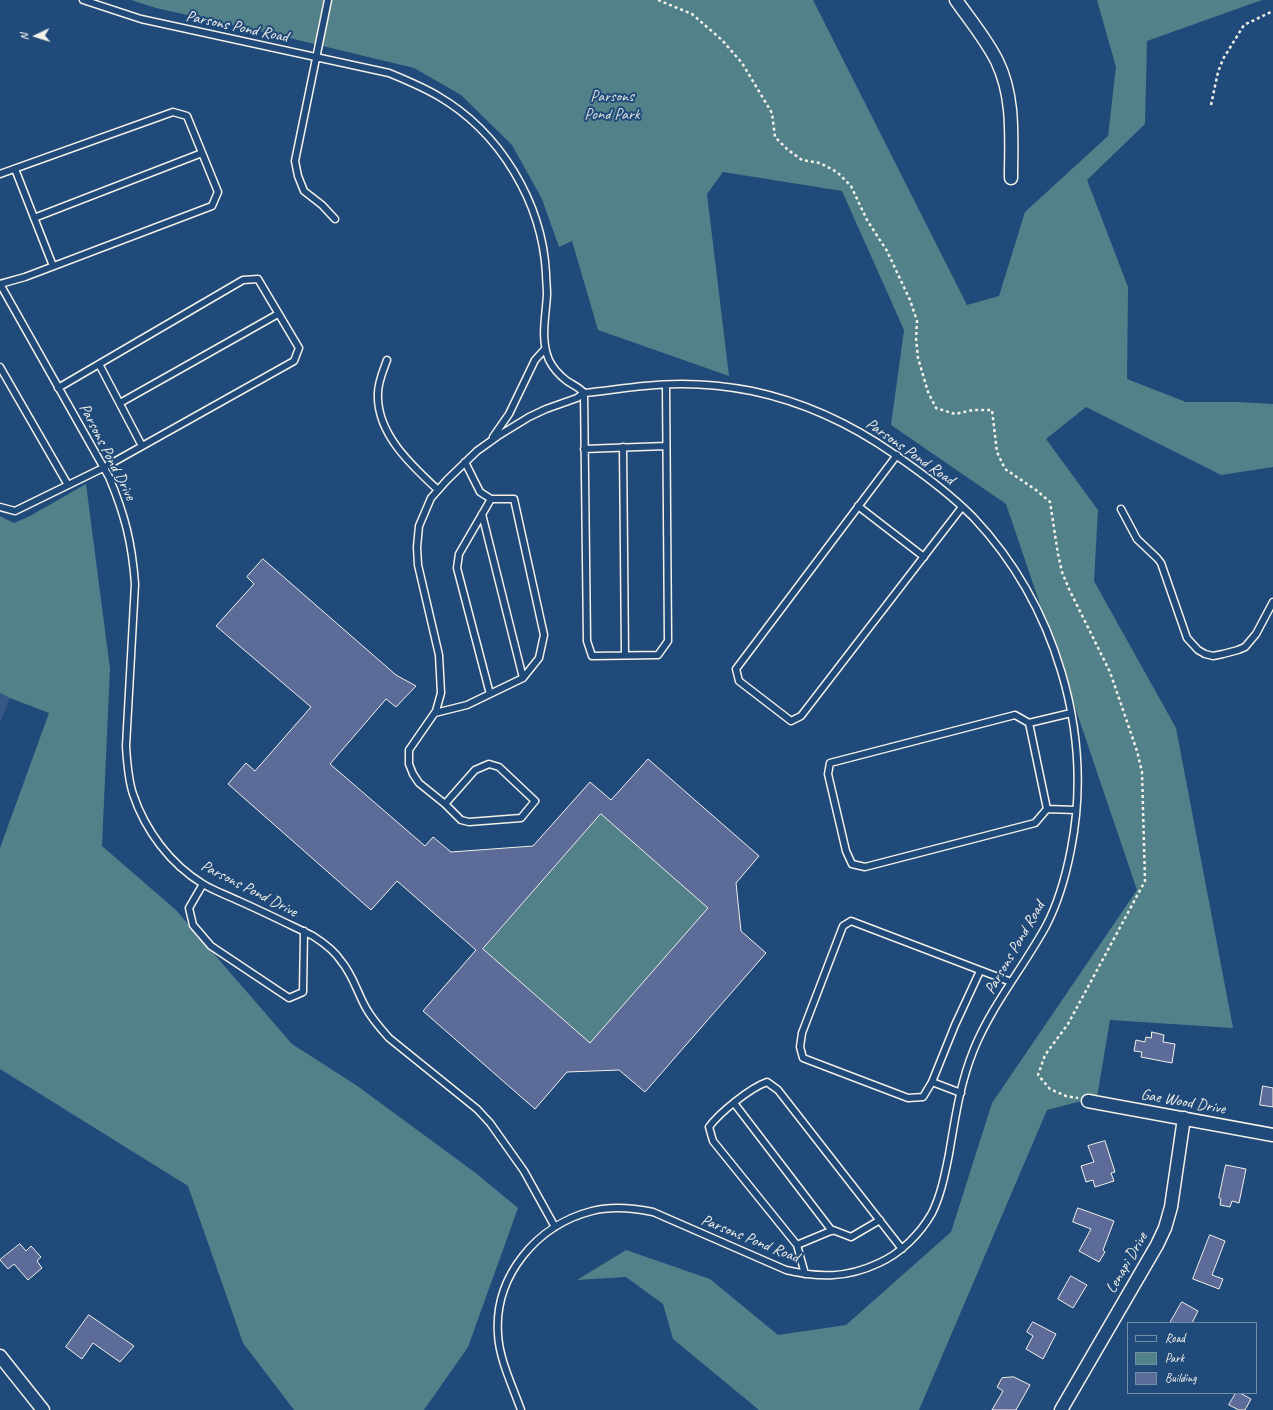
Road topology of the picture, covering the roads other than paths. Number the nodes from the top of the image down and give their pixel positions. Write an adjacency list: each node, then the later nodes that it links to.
1 (83, 0): 4 (lane, Parsons Pond Road)
2 (328, 0): 4 (lane)
3 (956, 0): 8 (street)
4 (317, 58): 10 (lane); 14 (lane, Parsons Pond Road)
5 (202, 153): 6 (lane); 9 (lane); 11 (lane)
6 (15, 169): 7 (lane); 9 (lane)
7 (0, 174)
8 (1010, 178)
9 (34, 218): 11 (lane)
10 (335, 219)
11 (53, 266): 12 (lane)
12 (0, 284): 19 (lane, Parsons Pond Drive)
13 (278, 314): 16 (lane); 21 (lane); 23 (lane)
14 (545, 349): 20 (lane, Parsons Pond Road); 22 (lane)
15 (388, 360): 31 (lane)
16 (99, 364): 19 (lane); 21 (lane)
17 (0, 368): 30 (lane)
18 (666, 385): 20 (lane, Parsons Pond Road); 24 (lane); 27 (lane, Parsons Pond Road)
19 (58, 388): 29 (lane, Parsons Pond Drive)
20 (584, 393): 22 (lane); 26 (lane)
21 (120, 403): 23 (lane)
22 (490, 442): 28 (lane)
23 (142, 446): 29 (lane)
24 (666, 446): 25 (lane); 40 (lane)
25 (623, 447): 26 (lane); 40 (lane)
26 (584, 448): 40 (lane)
27 (896, 455): 33 (lane); 35 (lane, Parsons Pond Road)
28 (464, 462): 31 (lane); 32 (lane)
29 (103, 468): 30 (lane); 49 (lane, Parsons Pond Drive)
30 (68, 485): 34 (lane)
31 (438, 490): 43 (lane)
32 (491, 499): 37 (lane); 41 (lane)
33 (858, 506): 38 (lane); 38 (lane)
34 (0, 507)
35 (962, 507): 38 (lane); 44 (lane, Parsons Pond Road)
36 (1121, 509): 39 (lane)
37 (482, 514): 41 (lane); 42 (lane)
38 (924, 557)
39 (1273, 602)
40 (625, 655)
41 (523, 678): 42 (lane)
42 (490, 694): 43 (lane)
43 (435, 713): 46 (lane)
44 (1071, 713): 45 (lane); 48 (lane, Parsons Pond Road)
45 (1029, 723): 47 (lane); 47 (lane)
46 (445, 804): 46 (lane)
47 (1047, 809): 48 (lane)
48 (1076, 810): 52 (lane, Parsons Pond Road)
49 (203, 884): 50 (lane, Parsons Pond Drive); 50 (lane)
50 (304, 932): 60 (lane, Parsons Pond Drive)
51 (980, 971): 52 (lane); 53 (lane); 53 (lane)
52 (1011, 982): 54 (lane, Parsons Pond Road)
53 (932, 1082): 54 (lane)
54 (960, 1093): 63 (lane, Parsons Pond Road)
55 (1088, 1101): 57 (street, Gae Wood Drive)
56 (734, 1103): 59 (lane); 61 (lane); 62 (lane)
57 (1184, 1118): 58 (street, Gae Wood Drive); 68 (street, Lenapi Drive)
58 (1273, 1135)
59 (880, 1220): 61 (lane); 63 (lane)
60 (555, 1227): 64 (lane, Parsons Pond Road); 67 (lane, Parsons Pond Road)
61 (832, 1231): 62 (lane)
62 (797, 1245): 64 (lane)
63 (902, 1249): 64 (lane, Parsons Pond Road)
64 (805, 1274)
65 (0, 1356): 66 (street)
66 (43, 1410)
67 (521, 1410)
68 (1061, 1410)

